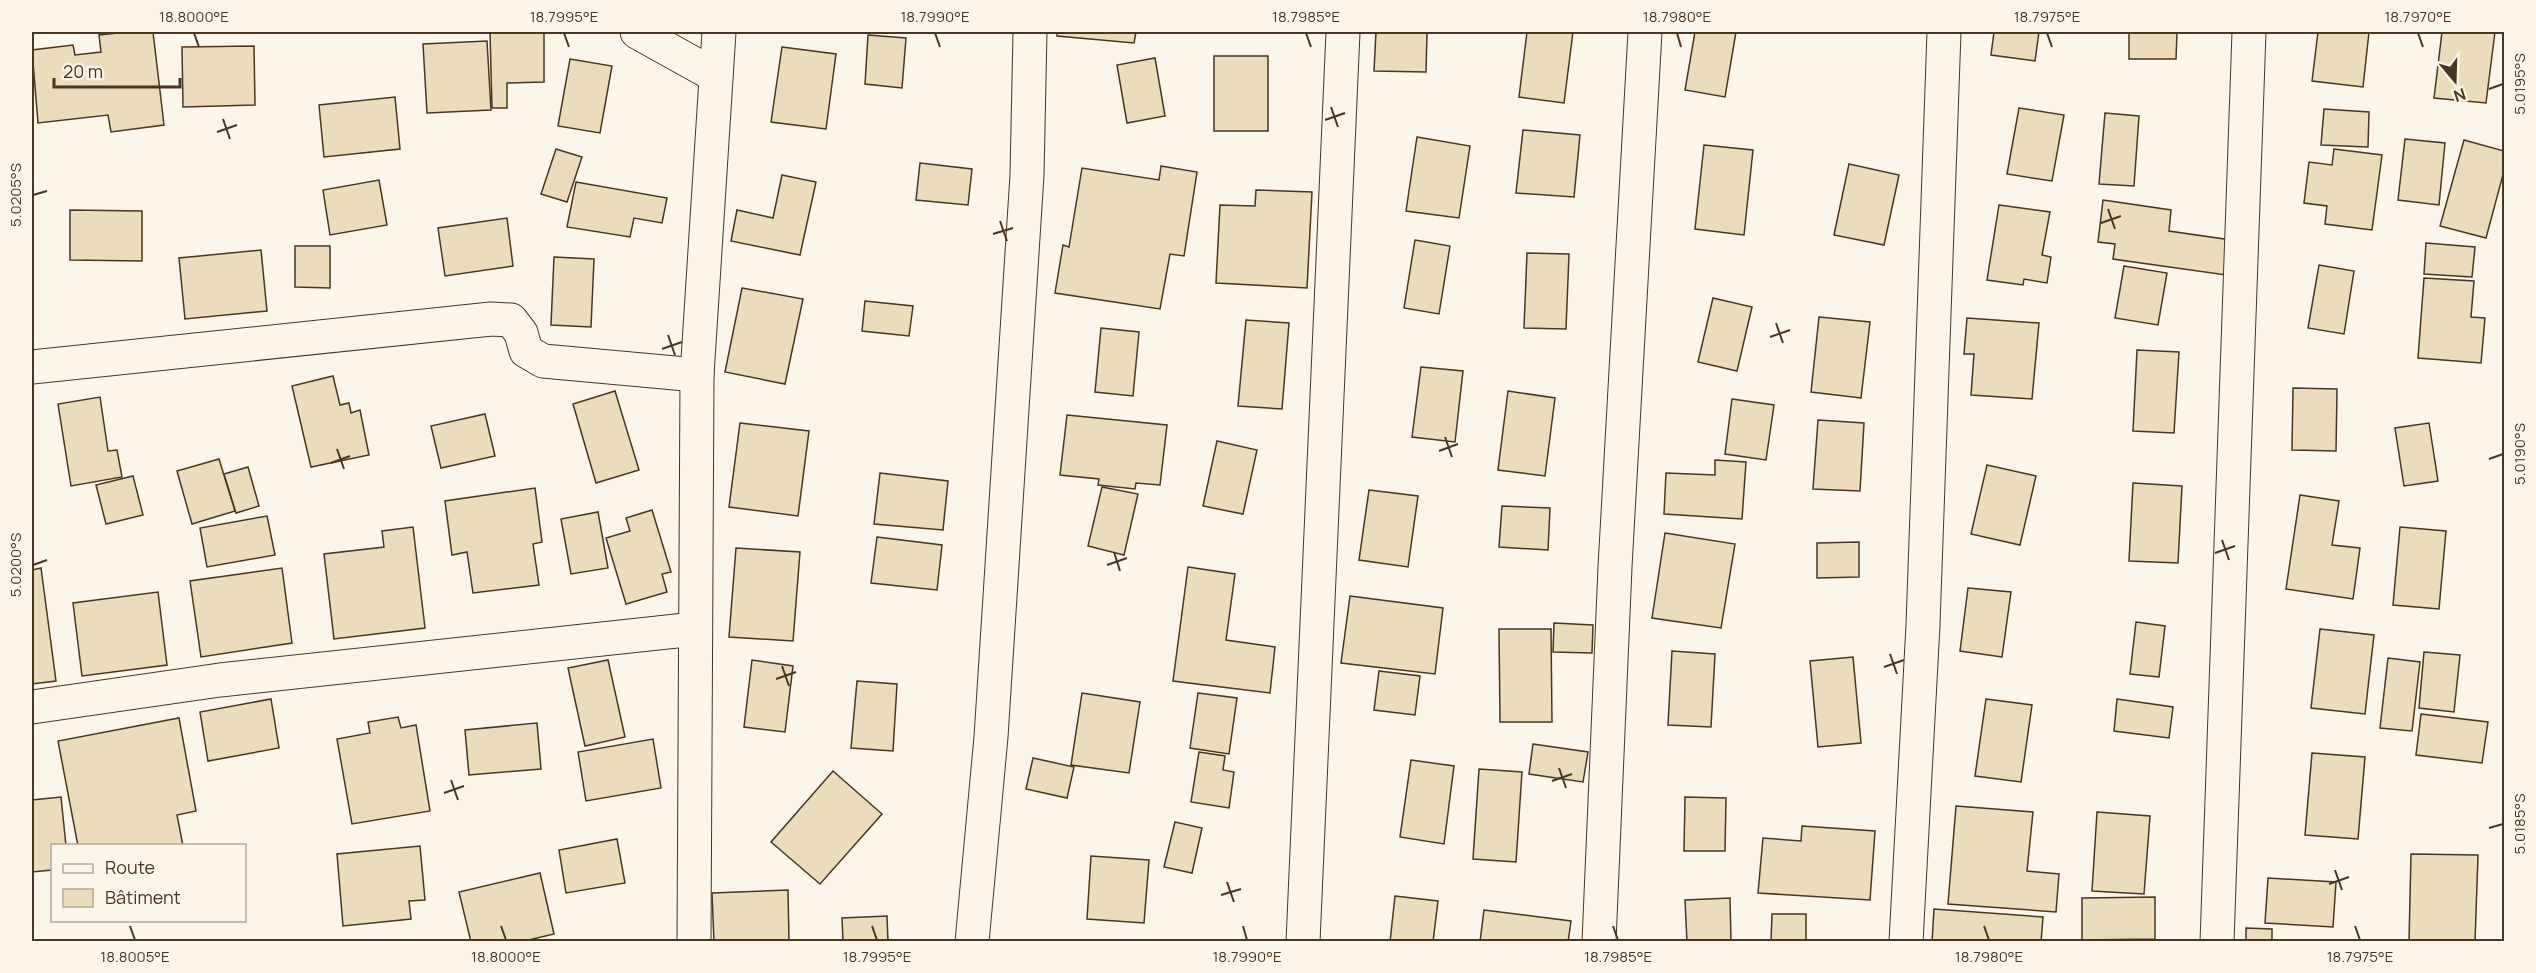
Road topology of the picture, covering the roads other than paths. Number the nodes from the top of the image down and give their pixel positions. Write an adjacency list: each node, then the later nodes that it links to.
1 (637, 32): 8 (street)
2 (719, 32): 8 (street)
3 (1030, 32): 14 (street)
4 (1343, 32): 15 (street)
5 (1645, 32): 16 (street)
6 (1944, 32): 17 (street)
7 (2249, 32): 18 (street)
8 (716, 76): 10 (street)
9 (32, 368): 10 (street)
10 (697, 375): 11 (street)
11 (695, 629): 12 (street); 13 (street)
12 (32, 707)
13 (694, 942)
14 (972, 942)
15 (1303, 942)
16 (1599, 942)
17 (1906, 942)
18 (2217, 942)

